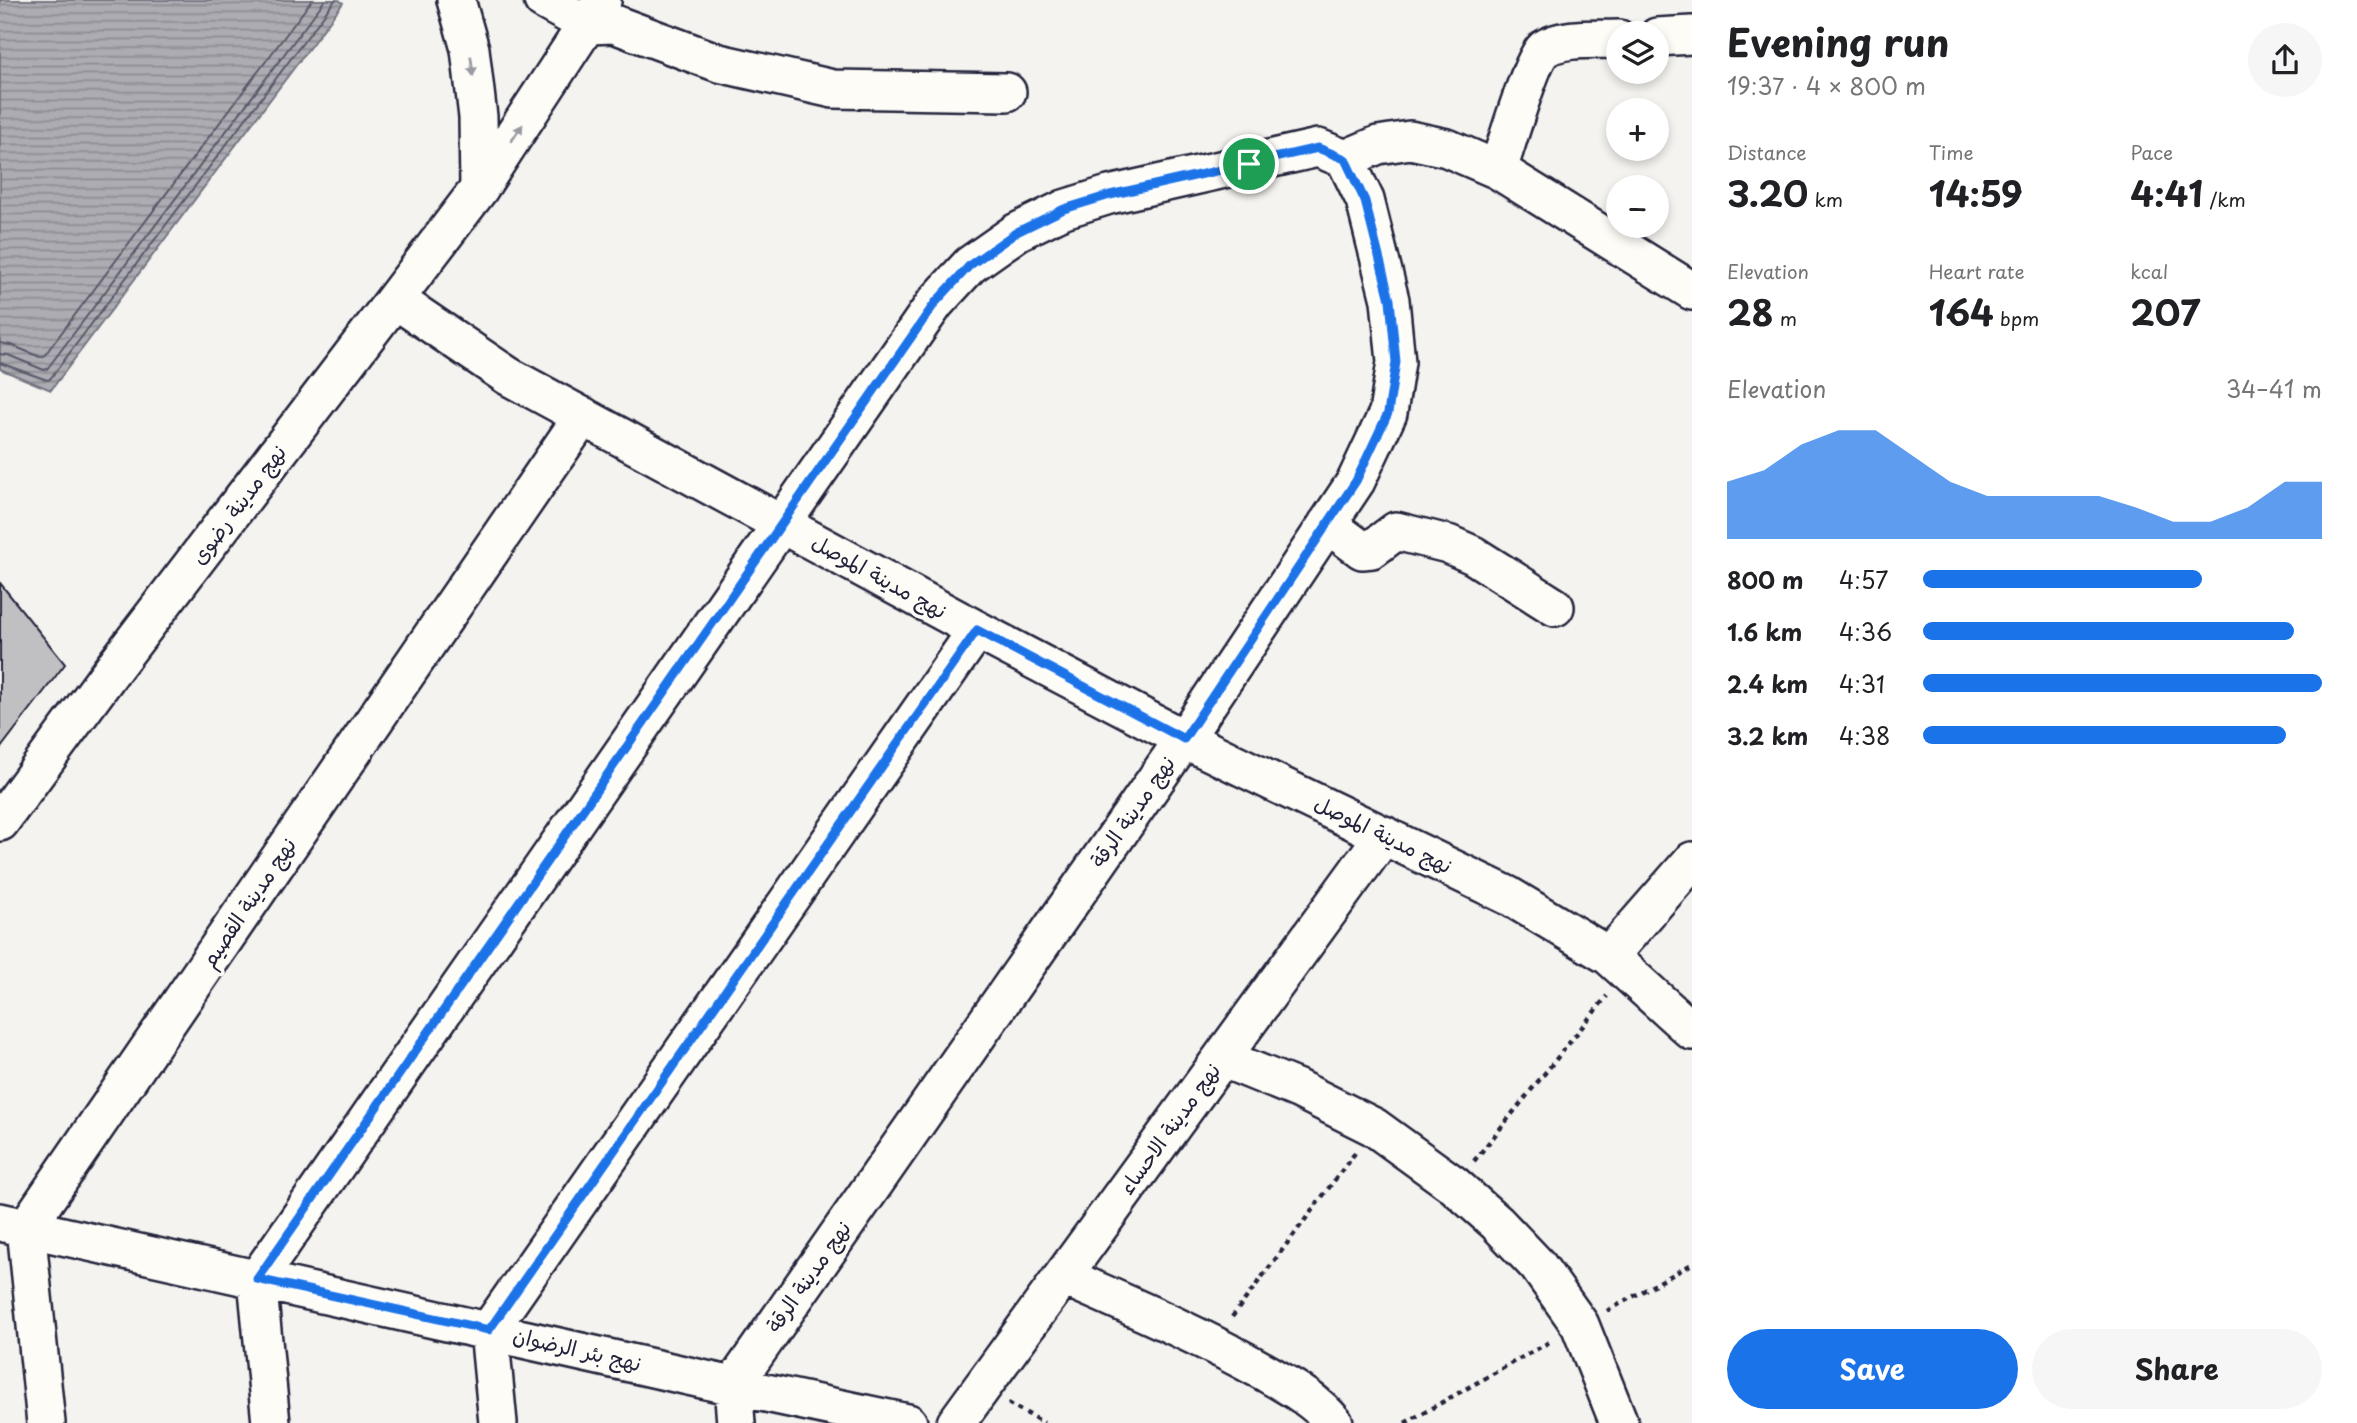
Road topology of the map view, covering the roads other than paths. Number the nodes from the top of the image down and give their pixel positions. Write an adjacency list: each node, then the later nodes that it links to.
1 (456, 0): 10 (street, one-way to 10)
2 (543, 0): 3 (street)
3 (601, 12): 7 (street); 10 (street, نهج مدينة رضوى, one-way to 3)
4 (1692, 35): 5 (street)
5 (1669, 36)
6 (1606, 40): 9 (street)
7 (1007, 92)
8 (1345, 159): 9 (street); 14 (street); 15 (street, نهج مدينة الرقة)
9 (1498, 170): 11 (street)
10 (479, 189): 12 (street, نهج مدينة رضوى)
11 (1692, 291)
12 (396, 300): 13 (street, نهج مدينة الموصل); 19 (street, نهج مدينة رضوى)
13 (583, 416): 14 (street, نهج مدينة الموصل); 25 (street, نهج مدينة القصيم)
14 (780, 523): 17 (street, نهج مدينة الموصل); 27 (street)
15 (1327, 524): 16 (street); 18 (street, نهج مدينة الرقة)
16 (1555, 607)
17 (977, 630): 18 (street, نهج مدينة الموصل); 28 (street)
18 (1184, 739): 20 (street, نهج مدينة الموصل); 29 (street, نهج مدينة الرقة)
19 (0, 822)
20 (1384, 835): 22 (street, نهج مدينة الموصل); 24 (street, نهج مدينة الاحساء)
21 (1692, 861): 22 (street)
22 (1618, 963): 23 (street, نهج مدينة الموصل)
23 (1692, 1031)
24 (1222, 1058): 26 (street, نهج مدينة الاحساء); 37 (street)
25 (13, 1225): 27 (street, نهج بئر الرضوان); 30 (street)
26 (1063, 1276): 35 (street, نهج مدينة الاحساء); 36 (street)
27 (257, 1279): 28 (street, نهج بئر الرضوان); 31 (street)
28 (489, 1330): 29 (street, نهج بئر الرضوان); 32 (street)
29 (733, 1386): 33 (street); 34 (street, نهج بئر الرضوان)
30 (46, 1423)
31 (271, 1423)
32 (498, 1423)
33 (736, 1423)
34 (908, 1423)
35 (956, 1423)
36 (1334, 1423)
37 (1619, 1423)

